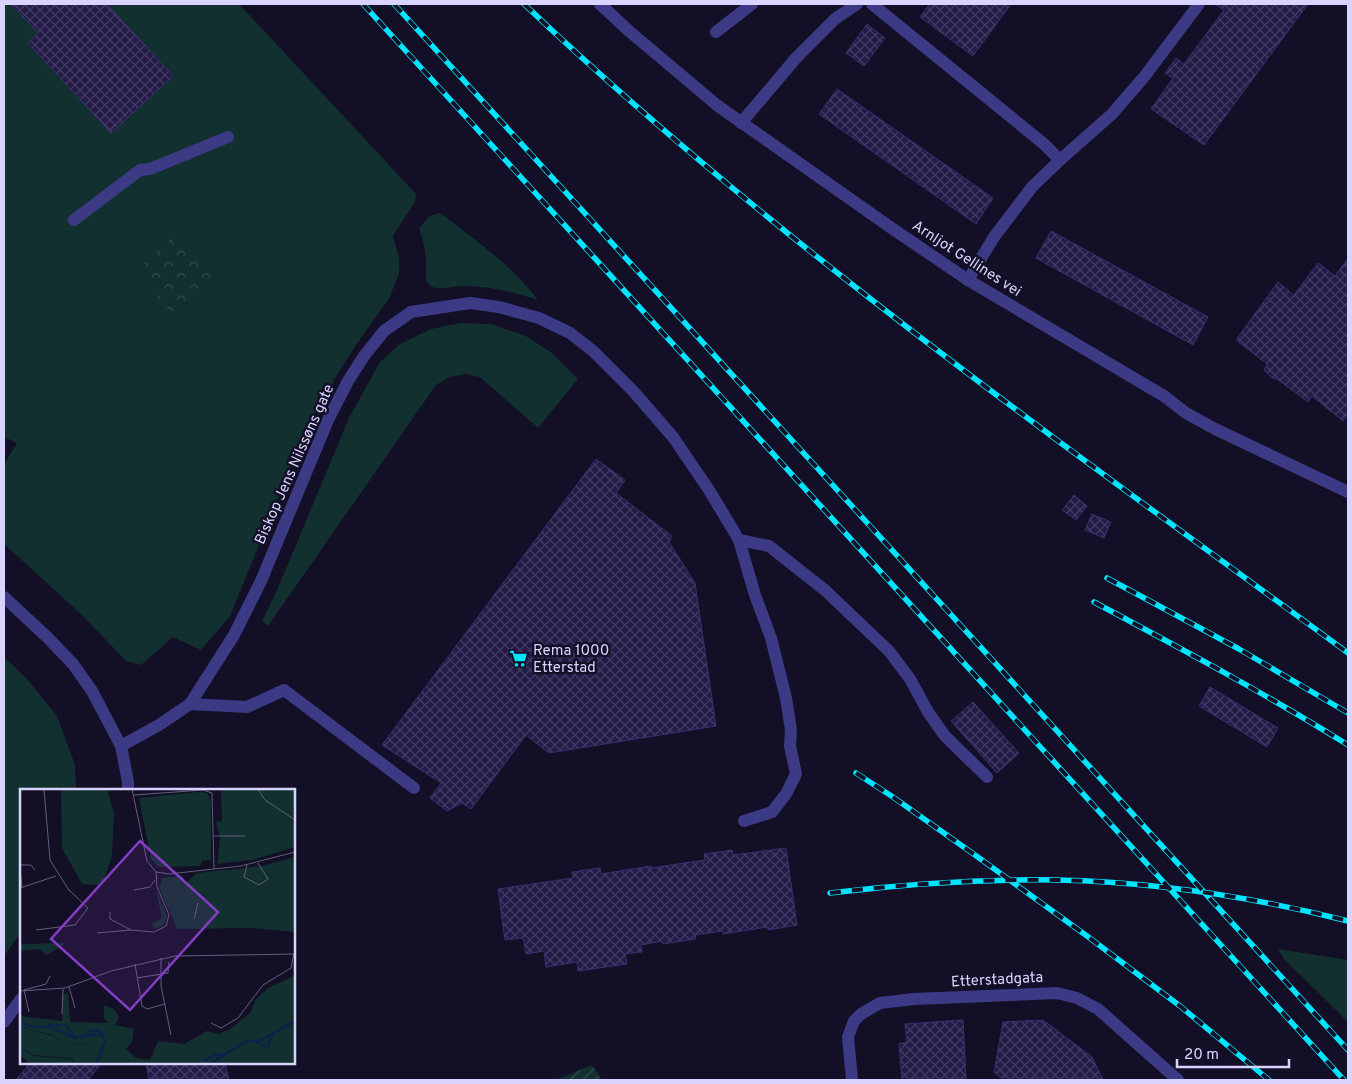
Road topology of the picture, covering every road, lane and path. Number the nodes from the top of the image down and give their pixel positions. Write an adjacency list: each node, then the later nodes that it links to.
1 (600, 4): 7 (street, Arnljot Gellines vei)
2 (752, 4): 6 (street)
3 (857, 4): 7 (street)
4 (872, 4): 9 (street)
5 (1199, 4): 9 (street)
6 (716, 32)
7 (741, 123): 11 (street, Arnljot Gellines vei)
8 (228, 137): 10 (street)
9 (1060, 160): 11 (street)
10 (74, 220)
11 (968, 280): 12 (street, Arnljot Gellines vei)
12 (1348, 492)
13 (739, 540): 15 (street, Biskop Jens Nilssøns gate); 17 (street); 20 (street, Biskop Jens Nilssøns gate)
14 (4, 597): 16 (street)
15 (190, 704): 16 (street, Biskop Jens Nilssøns gate); 18 (street)
16 (121, 746): 19 (street)
17 (987, 777)
18 (414, 788)
19 (128, 789)
20 (744, 821)
21 (20, 1001): 22 (street)
22 (4, 1022)
23 (852, 1080): 24 (street, Etterstadgata)
24 (1178, 1080)

